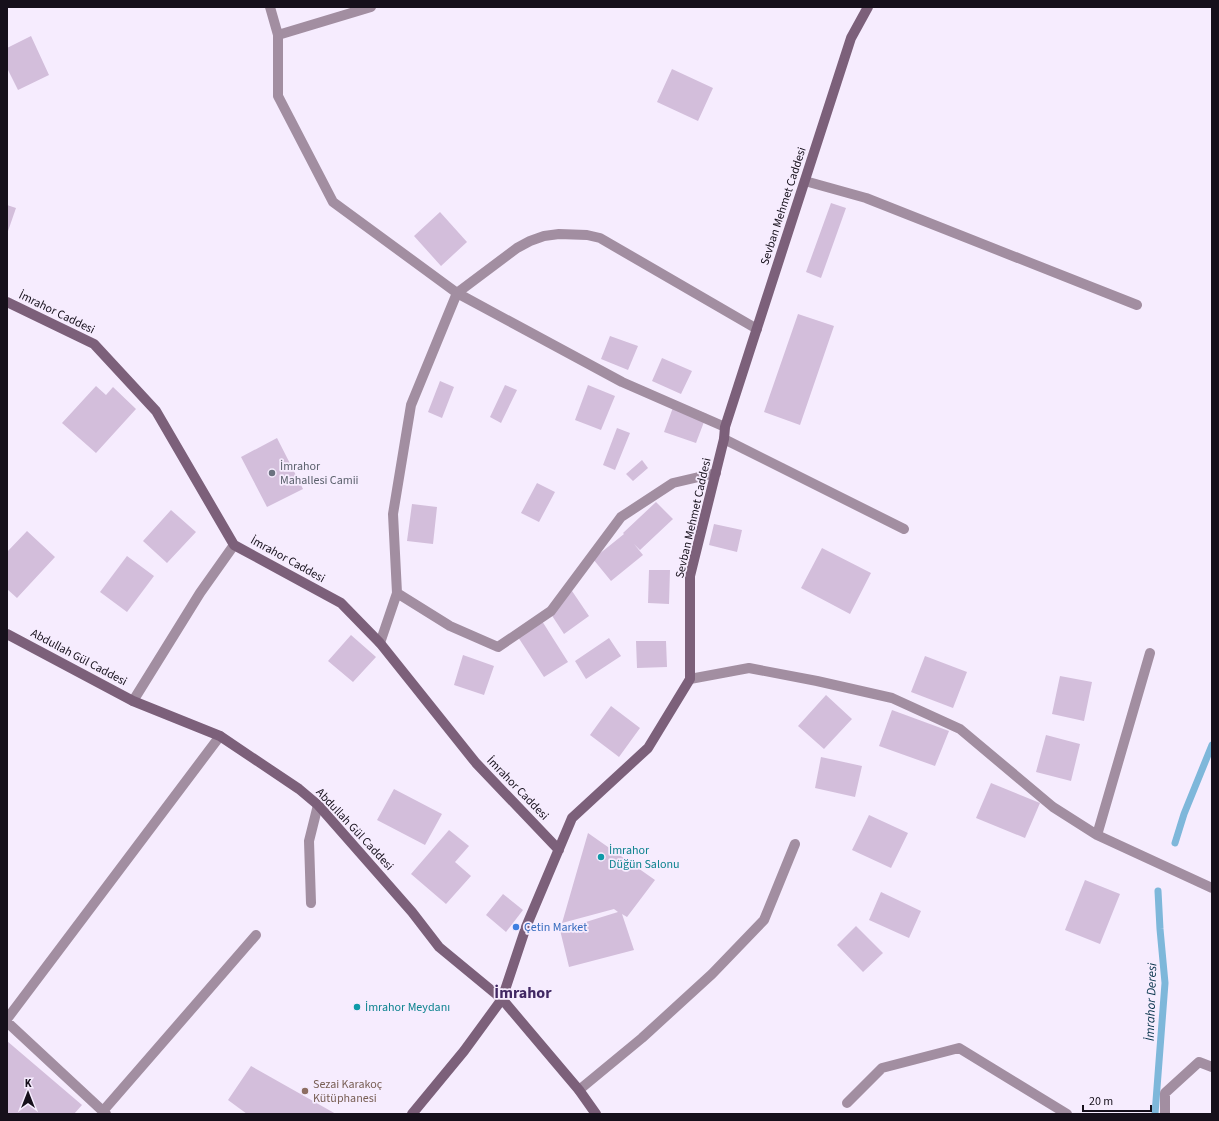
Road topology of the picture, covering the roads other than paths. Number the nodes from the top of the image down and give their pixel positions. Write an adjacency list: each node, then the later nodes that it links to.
1 (270, 7): 4 (street)
2 (371, 7): 4 (street)
3 (868, 7): 5 (street, Sevban Mehmet Caddesi)
4 (278, 35): 6 (street)
5 (805, 181): 8 (street); 9 (street, Sevban Mehmet Caddesi)
6 (457, 293): 9 (street); 10 (street); 15 (street)
7 (7, 302): 14 (street, İmrahor Caddesi)
8 (1137, 305)
9 (757, 329): 10 (street, Sevban Mehmet Caddesi)
10 (725, 427): 11 (street, Sevban Mehmet Caddesi)
11 (724, 439): 12 (street, Sevban Mehmet Caddesi); 13 (street)
12 (716, 473): 15 (street); 19 (street, Sevban Mehmet Caddesi)
13 (904, 529)
14 (234, 544): 17 (street, İmrahor Caddesi); 20 (street)
15 (397, 593): 17 (street)
16 (7, 634): 20 (street, Abdullah Gül Caddesi)
17 (380, 643): 25 (street, İmrahor Caddesi)
18 (1150, 653): 23 (street)
19 (690, 679): 23 (street); 25 (street)
20 (133, 701): 21 (street, Abdullah Gül Caddesi)
21 (220, 736): 22 (street, Abdullah Gül Caddesi); 30 (street)
22 (318, 805): 27 (street); 29 (street, Abdullah Gül Caddesi)
23 (1097, 835): 26 (street)
24 (794, 844): 33 (street)
25 (559, 850): 29 (street)
26 (1212, 888)
27 (311, 903)
28 (256, 935): 35 (street)
29 (502, 1000): 33 (street, Abdullah Gül Caddesi); 36 (street)
30 (7, 1019)
31 (7, 1022): 35 (street)
32 (1212, 1067): 39 (street)
33 (578, 1090): 37 (street, Abdullah Gül Caddesi)
34 (847, 1103): 38 (street)
35 (104, 1113)
36 (412, 1114)
37 (596, 1114)
38 (1067, 1114)
39 (1165, 1114)

